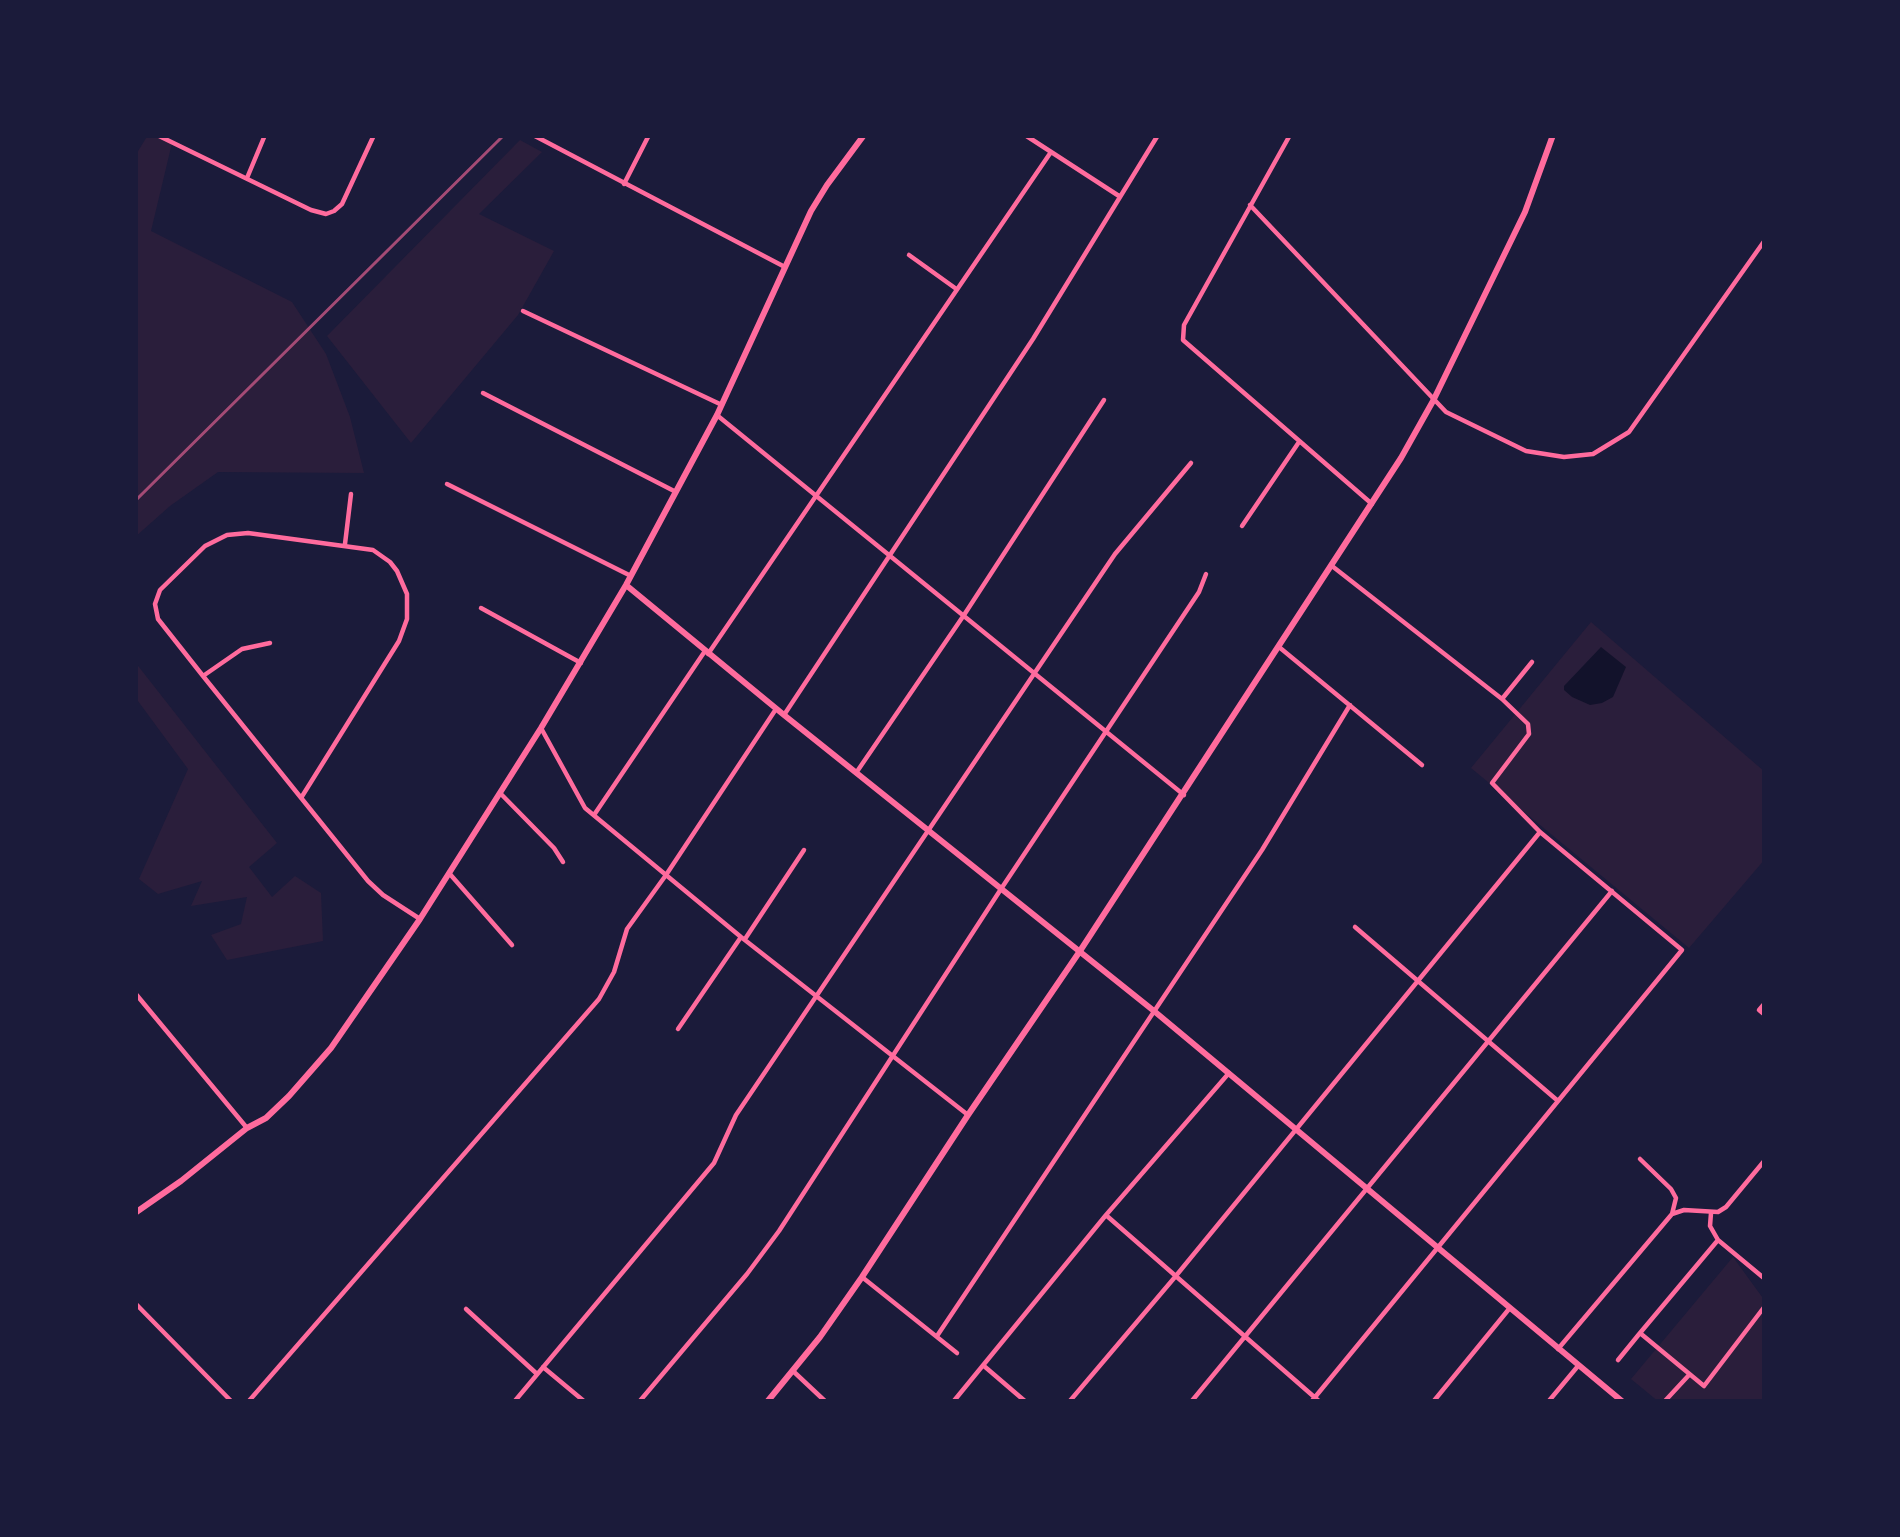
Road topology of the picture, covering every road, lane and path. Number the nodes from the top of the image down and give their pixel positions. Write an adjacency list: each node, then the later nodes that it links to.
1 (157, 135): 12 (street)
2 (265, 135): 12 (street)
3 (374, 135): 12 (street)
4 (533, 135): 13 (street)
5 (649, 135): 13 (street)
6 (864, 135): 18 (street)
7 (1025, 135): 11 (street)
8 (1159, 135): 14 (street)
9 (1290, 135): 15 (street)
10 (1553, 135): 25 (street)
11 (1051, 152): 14 (street); 19 (street)
12 (247, 178)
13 (624, 184): 18 (street)
14 (1119, 196): 37 (street)
15 (1250, 205): 21 (street); 25 (street)
16 (1765, 241): 25 (street)
17 (909, 255): 19 (street)
18 (785, 267): 26 (street)
19 (955, 288): 33 (street)
20 (523, 311): 26 (street)
21 (1183, 340): 22 (street); 28 (street)
22 (1173, 348)
23 (483, 393): 31 (street)
24 (1104, 400): 43 (street)
25 (1432, 401): 34 (street)
26 (722, 405): 27 (street)
27 (717, 415): 31 (street); 33 (street)
28 (1299, 442): 34 (street); 35 (street)
29 (1192, 463): 49 (street)
30 (447, 484): 40 (street)
31 (676, 492): 40 (street)
32 (351, 494): 36 (street)
33 (817, 496): 37 (street); 46 (street)
34 (1372, 504): 38 (street)
35 (1242, 526)
36 (345, 544): 50 (street); 61 (street)
37 (889, 556): 43 (street); 54 (street)
38 (1332, 566): 45 (street); 51 (street)
39 (1206, 574): 56 (street)
40 (631, 576): 41 (street)
41 (626, 585): 46 (street); 48 (street)
42 (481, 608): 48 (street)
43 (964, 615): 49 (street); 58 (street)
44 (270, 643): 50 (street)
45 (1279, 646): 52 (street); 60 (street)
46 (707, 653): 53 (street); 62 (street)
47 (1532, 662): 51 (street)
48 (581, 663): 55 (street)
49 (1035, 673): 56 (street); 63 (street)
50 (203, 676): 61 (street)
51 (1502, 699): 64 (street)
52 (1350, 705): 57 (street); 80 (street)
53 (776, 708): 54 (street); 68 (street)
54 (784, 715): 58 (street)
55 (541, 728): 59 (street); 62 (street)
56 (1108, 731): 60 (street); 69 (street)
57 (1422, 765)
58 (856, 773): 63 (street)
59 (500, 793): 66 (street); 67 (street)
60 (1184, 795): 75 (street)
61 (301, 798): 71 (street)
62 (594, 815): 68 (street)
63 (929, 831): 69 (street); 78 (street)
64 (1540, 832): 70 (street); 76 (street)
65 (804, 850): 73 (street)
66 (563, 862)
67 (449, 873): 71 (street); 74 (street)
68 (666, 875): 73 (street); 120 (street)
69 (1001, 889): 75 (street); 84 (street)
70 (1612, 891): 83 (street); 86 (street)
71 (420, 919): 88 (street)
72 (1354, 927): 76 (street)
73 (743, 938): 78 (street); 82 (street)
74 (512, 945)
75 (1081, 951): 80 (street); 87 (street)
76 (1418, 980): 83 (street); 89 (street)
77 (135, 993): 88 (street)
78 (817, 997): 84 (street); 114 (street)
79 (1765, 1003): 81 (street)
80 (1154, 1011): 85 (street); 107 (street)
81 (1762, 1013)
82 (678, 1029)
83 (1489, 1040): 86 (street); 92 (street)
84 (892, 1056): 87 (street); 123 (street)
85 (1229, 1072): 89 (street); 96 (street)
86 (1558, 1101): 98 (street)
87 (968, 1115): 99 (street)
88 (247, 1128): 93 (street)
89 (1296, 1128): 92 (street); 100 (street)
90 (1640, 1160): 94 (street)
91 (1765, 1160): 95 (street)
92 (1368, 1189): 98 (street); 108 (street)
93 (135, 1213)
94 (1672, 1214): 95 (street); 109 (street)
95 (1712, 1214): 97 (street)
96 (1106, 1216): 100 (street); 112 (street)
97 (1718, 1240): 101 (street); 106 (street)
98 (1437, 1247): 104 (street); 118 (street)
99 (862, 1277): 107 (street); 115 (street)
100 (1174, 1277): 108 (street); 128 (street)
101 (1765, 1279)
102 (135, 1303): 119 (street)
103 (1765, 1306): 117 (street)
104 (1510, 1308): 109 (street); 130 (street)
105 (466, 1309): 116 (street)
106 (1640, 1333): 111 (street); 117 (street)
107 (937, 1336): 110 (street)
108 (1245, 1337): 118 (street); 129 (street)
109 (1558, 1349): 113 (street)
110 (957, 1353)
111 (1618, 1360)
112 (984, 1366): 126 (street); 127 (street)
113 (1578, 1366): 131 (street); 132 (street)
114 (543, 1367): 116 (street); 122 (street)
115 (793, 1371): 124 (street); 125 (street)
116 (537, 1374): 121 (street)
117 (1690, 1374): 133 (street)
118 (1315, 1401)
119 (232, 1402)
120 (248, 1402)
121 (514, 1402)
122 (585, 1402)
123 (639, 1402)
124 (767, 1402)
125 (826, 1402)
126 (953, 1402)
127 (1027, 1402)
128 (1069, 1402)
129 (1191, 1402)
130 (1433, 1402)
131 (1548, 1402)
132 (1623, 1402)
133 (1664, 1402)

